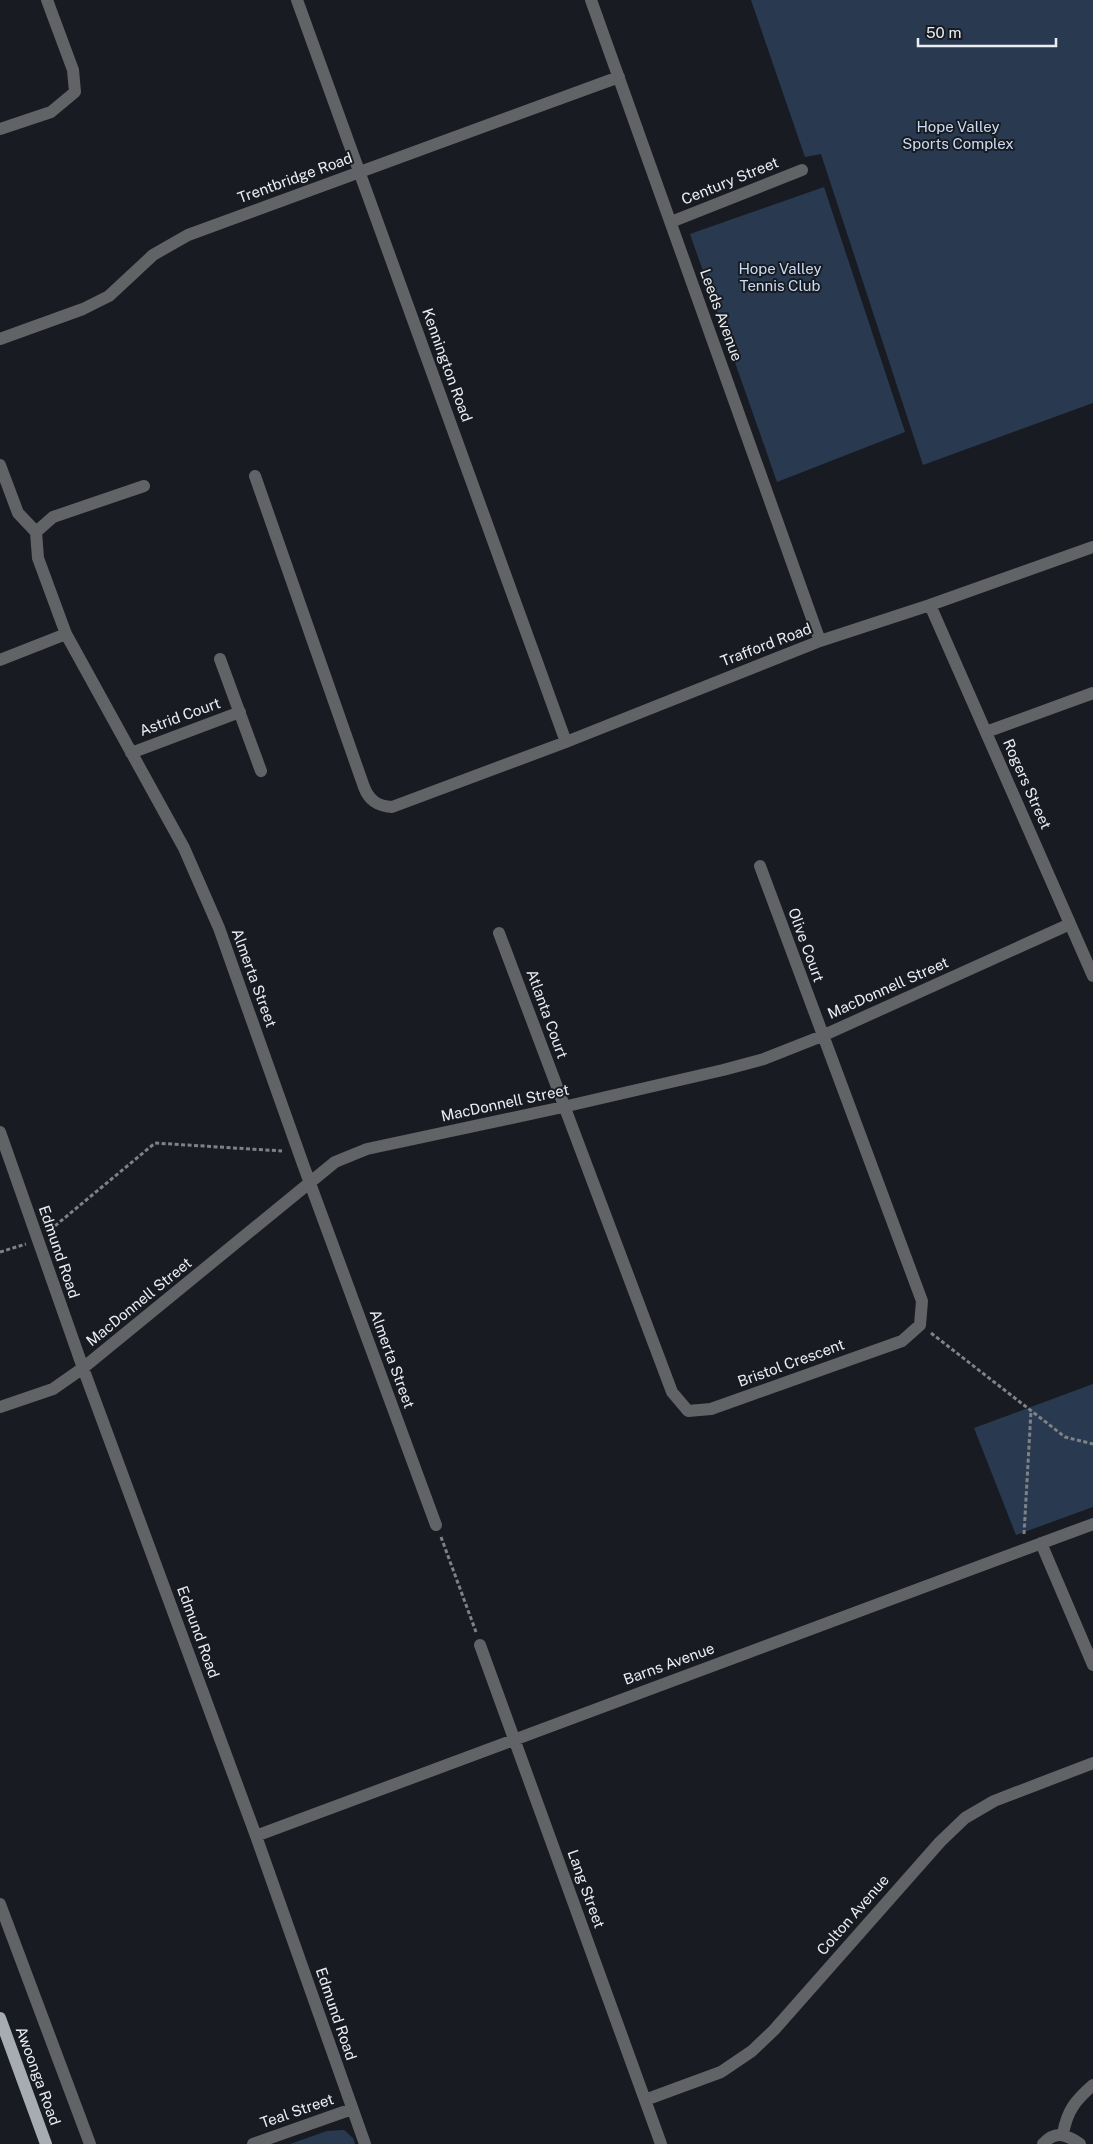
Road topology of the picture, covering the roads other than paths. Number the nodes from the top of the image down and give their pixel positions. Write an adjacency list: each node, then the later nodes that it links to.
1 (47, 0): 5 (street)
2 (297, 0): 7 (street, Kennington Road)
3 (591, 0): 4 (street, Leeds Avenue)
4 (619, 77): 7 (street, Trentbridge Road); 8 (street, Leeds Avenue)
5 (0, 129)
6 (802, 170): 8 (street, Century Street)
7 (359, 172): 9 (street, Trentbridge Road); 23 (street, Kennington Road)
8 (671, 222): 17 (street, Leeds Avenue)
9 (0, 339)
10 (0, 464): 13 (street)
11 (255, 476): 23 (street, Trafford Road)
12 (144, 486): 13 (street)
13 (36, 532): 16 (street, Almerta Street)
14 (1093, 547): 15 (street, Trafford Road)
15 (930, 605): 17 (street, Trafford Road); 22 (street, Rogers Street)
16 (66, 634): 19 (street); 24 (street, Almerta Street)
17 (820, 641): 23 (street, Trafford Road)
18 (220, 659): 21 (street, Astrid Court)
19 (0, 660)
20 (1093, 693): 22 (street)
21 (240, 712): 24 (street, Astrid Court); 25 (street, Astrid Court)
22 (986, 732): 27 (street, Rogers Street)
23 (566, 742)
24 (131, 753): 33 (street, Almerta Street)
25 (260, 771)
26 (760, 866): 30 (street, Olive Court)
27 (1070, 924): 29 (street, Rogers Street); 30 (street, MacDonnell Street)
28 (499, 933): 31 (street, Atlanta Court)
29 (1093, 976)
30 (822, 1036): 31 (street, MacDonnell Street); 31 (street, Bristol Crescent)
31 (564, 1107): 33 (street, MacDonnell Street)
32 (0, 1132): 34 (street, Edmund Road)
33 (310, 1184): 34 (street, MacDonnell Street); 37 (street, Almerta Street)
34 (83, 1368): 35 (street, MacDonnell Street); 43 (street, Edmund Road)
35 (0, 1407)
36 (1093, 1524): 38 (street, Barns Avenue)
37 (436, 1525)
38 (1041, 1543): 40 (street); 41 (street, Barns Avenue)
39 (480, 1645): 41 (street, Lang Street)
40 (1093, 1665)
41 (515, 1739): 43 (street, Barns Avenue); 47 (street, Lang Street)
42 (1093, 1763): 47 (street, Colton Avenue)
43 (256, 1836): 48 (street, Edmund Road)
44 (0, 1904): 51 (street)
45 (0, 2018): 50 (main road, Awoonga Road)
46 (1093, 2085): 49 (street)
47 (645, 2100): 54 (street, Lang Street)
48 (352, 2109): 52 (street, Teal Street); 53 (street, Edmund Road)
49 (1063, 2134): 55 (street); 56 (street)
50 (46, 2144)
51 (90, 2144)
52 (253, 2144)
53 (365, 2144)
54 (661, 2144)
55 (1043, 2144)
56 (1080, 2144)

